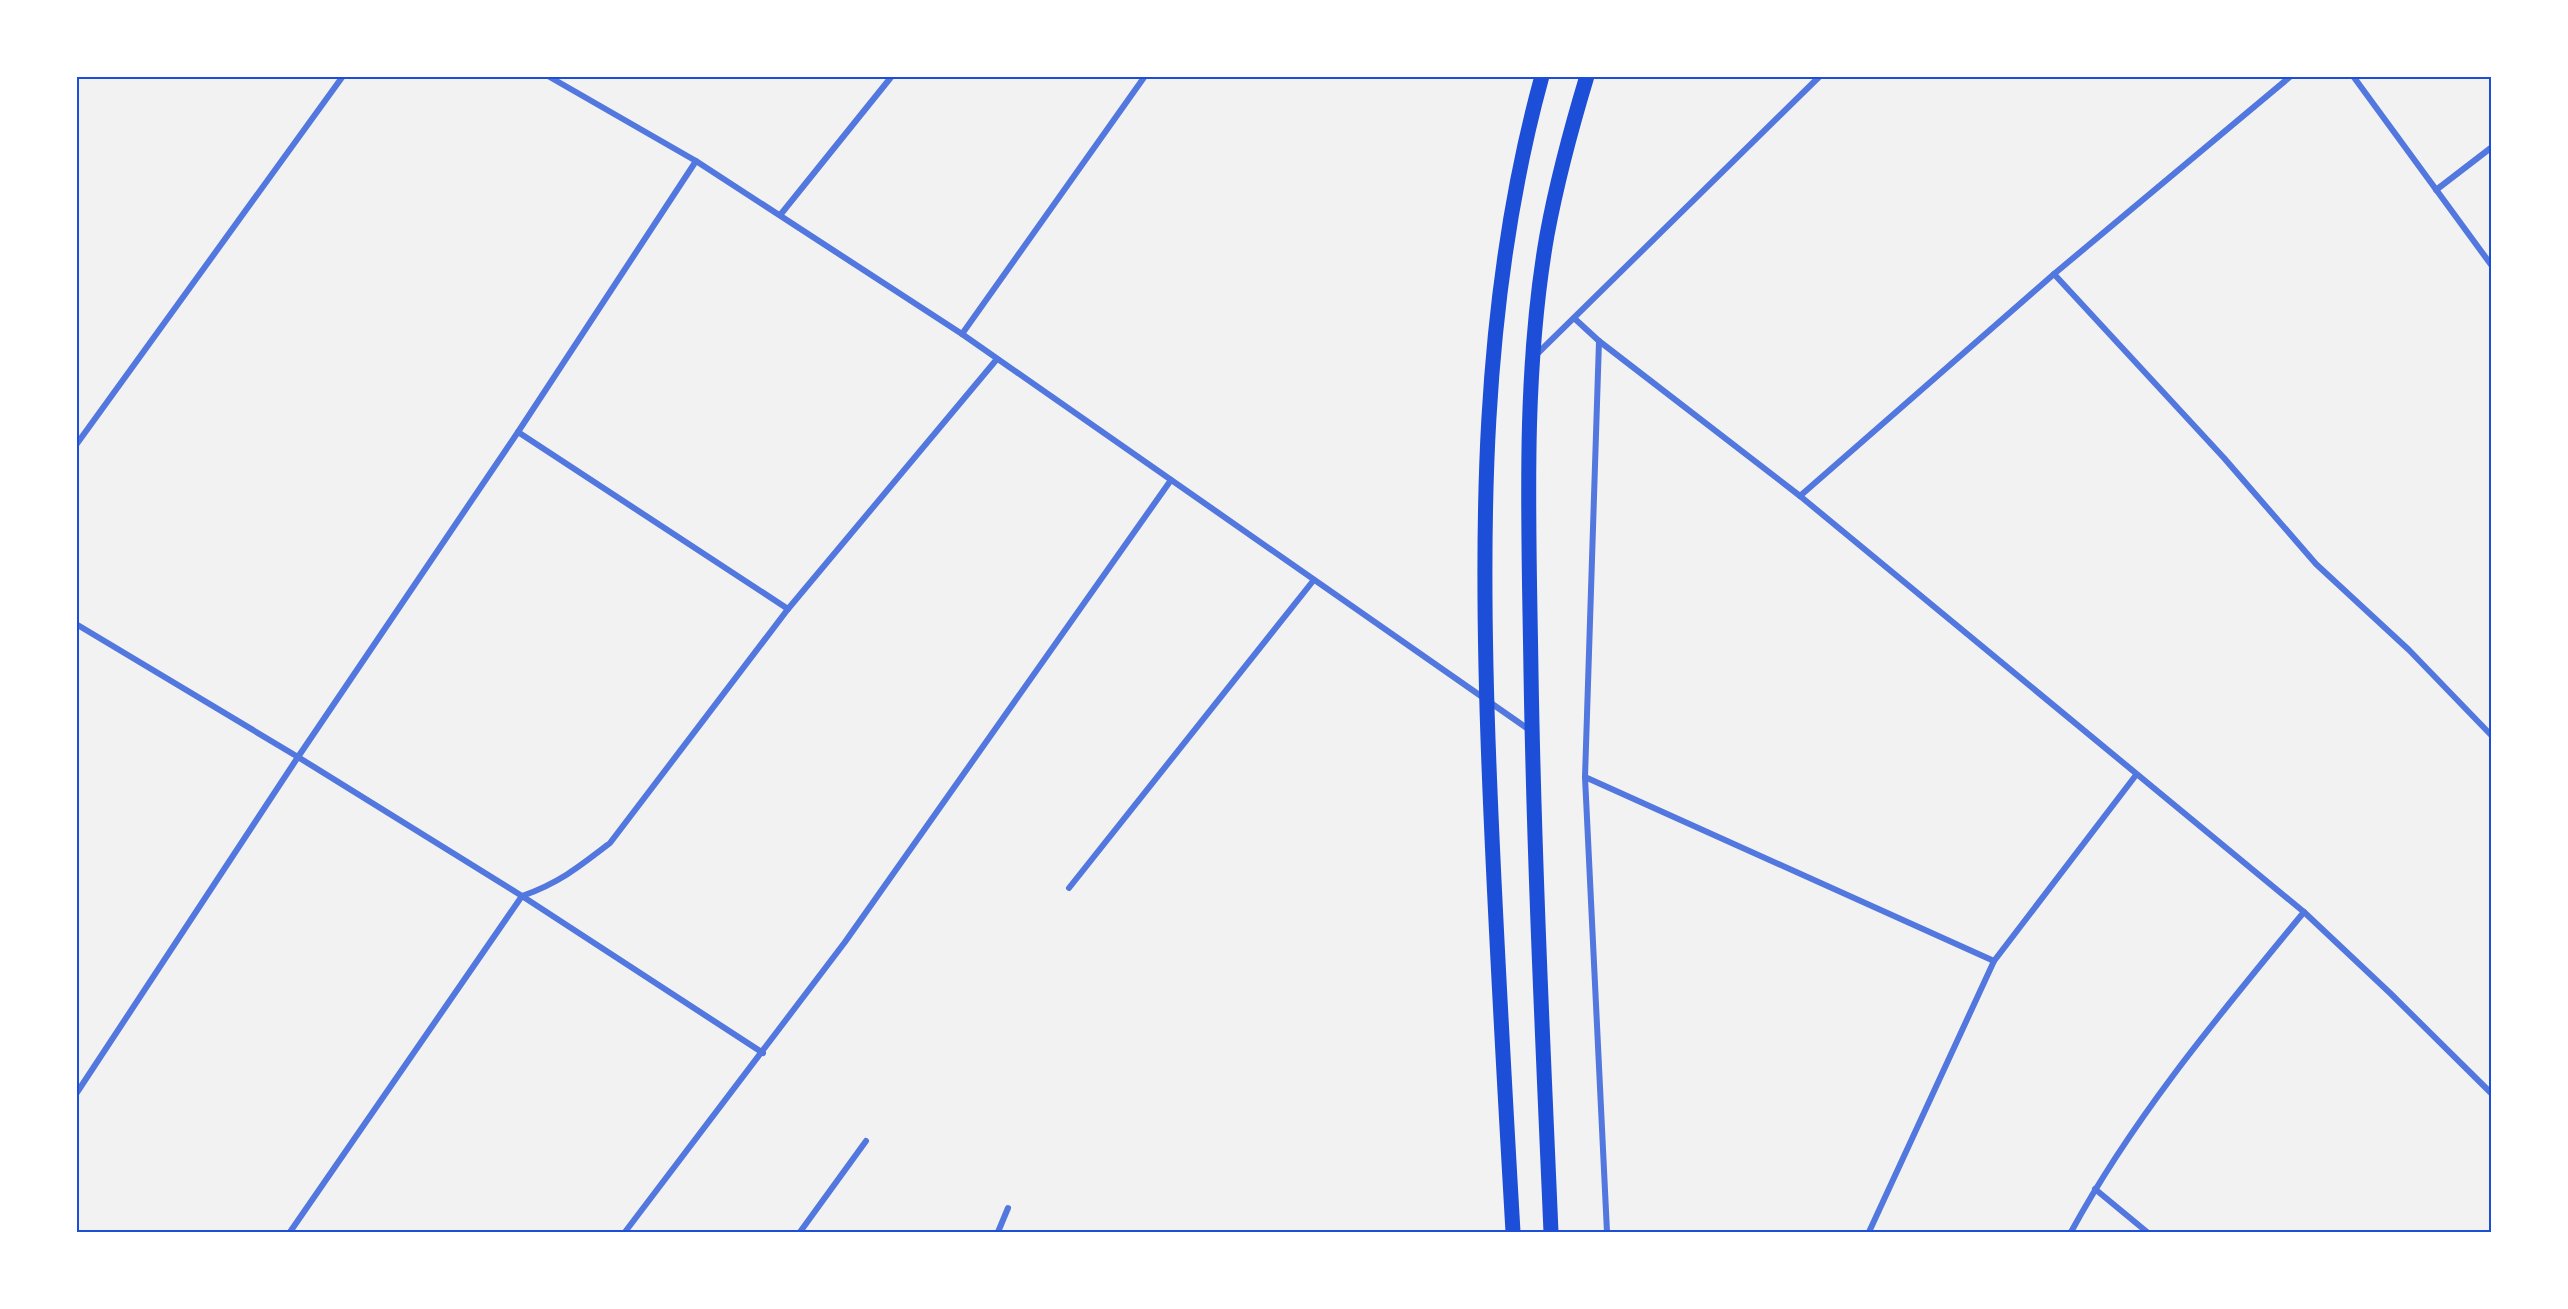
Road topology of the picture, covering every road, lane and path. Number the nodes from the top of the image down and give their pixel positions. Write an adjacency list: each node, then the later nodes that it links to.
1 (343, 76): 24 (street)
2 (549, 76): 11 (street)
3 (566, 76): 11 (street)
4 (892, 76): 15 (street)
5 (1145, 76): 19 (street)
6 (1542, 76): 30 (main road)
7 (1587, 76): 21 (main road)
8 (1820, 76): 18 (street)
9 (2291, 76): 17 (street)
10 (2353, 76): 14 (street)
11 (560, 84): 13 (street)
12 (2492, 147): 14 (street)
13 (696, 161): 15 (street); 23 (street)
14 (2436, 190): 16 (street)
15 (781, 214): 19 (street)
16 (2492, 266)
17 (2054, 274): 26 (street); 32 (street)
18 (1574, 318): 20 (street); 21 (street)
19 (962, 334): 22 (street)
20 (1599, 341): 26 (street); 35 (street)
21 (1534, 357): 31 (main road)
22 (997, 359): 25 (street); 28 (street)
23 (518, 432): 28 (street); 33 (street)
24 (76, 445)
25 (1171, 480): 27 (street); 40 (street)
26 (1800, 496): 34 (street)
27 (1313, 581): 30 (street); 36 (street)
28 (788, 609): 37 (street)
29 (76, 624): 33 (street)
30 (1486, 699): 31 (street); 50 (main road)
31 (1532, 731): 51 (main road)
32 (2492, 736)
33 (298, 757): 37 (street); 41 (street)
34 (2136, 774): 38 (street); 39 (street)
35 (1585, 777): 39 (street); 52 (street)
36 (1069, 888)
37 (522, 896): 40 (street); 46 (street)
38 (2304, 912): 42 (street); 44 (street)
39 (1994, 961): 53 (street)
40 (763, 1053): 47 (street)
41 (76, 1094)
42 (2492, 1094)
43 (866, 1141): 48 (street)
44 (2095, 1189): 54 (street); 55 (street)
45 (1008, 1208): 49 (street)
46 (290, 1233)
47 (625, 1233)
48 (800, 1233)
49 (998, 1233)
50 (1513, 1233)
51 (1551, 1233)
52 (1607, 1233)
53 (1869, 1233)
54 (2071, 1233)
55 (2147, 1233)

